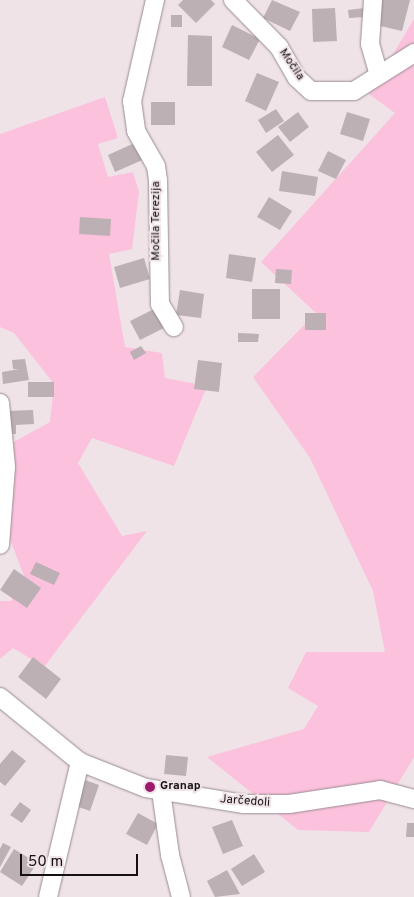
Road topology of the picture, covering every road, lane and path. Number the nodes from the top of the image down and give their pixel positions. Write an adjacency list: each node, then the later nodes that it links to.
1 (155, 0): 6 (street, Močila Terezija)
2 (233, 0): 5 (street, Močila)
3 (372, 0): 5 (street)
4 (414, 53): 5 (street, Močila)
5 (379, 75)
6 (174, 327)
7 (0, 403): 8 (street)
8 (0, 545)
9 (0, 697): 10 (street, Jarčedoli)
10 (80, 762): 11 (street, Jarčedoli); 13 (street)
11 (160, 791): 12 (street, Jarčedoli); 14 (street)
12 (414, 799)
13 (48, 897)
14 (182, 897)

